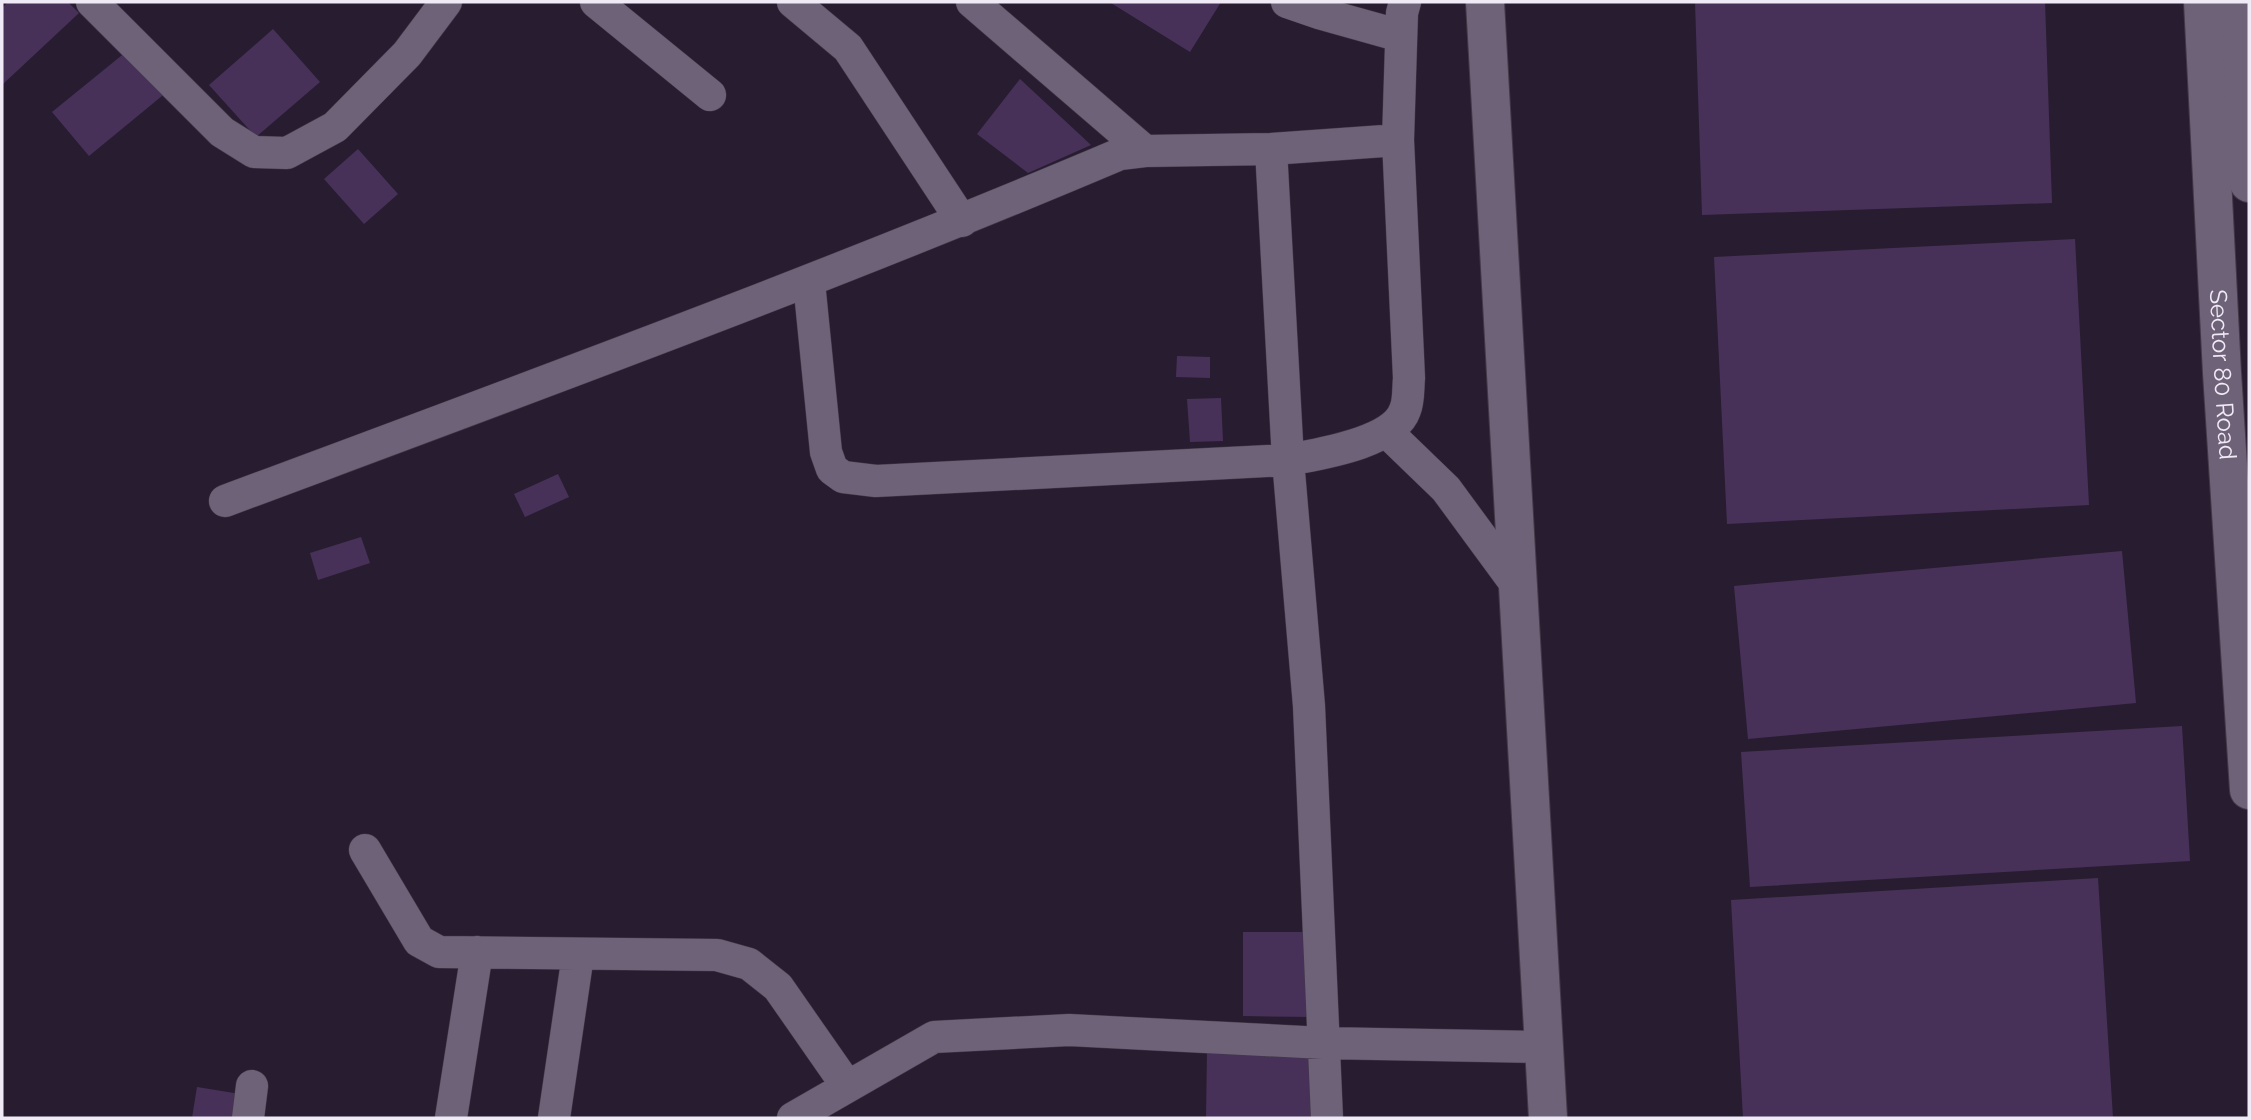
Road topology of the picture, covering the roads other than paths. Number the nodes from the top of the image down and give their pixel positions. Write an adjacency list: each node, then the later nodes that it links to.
1 (92, 2): 2 (street)
2 (446, 2)
3 (596, 2): 12 (street)
4 (793, 2): 17 (street)
5 (972, 2): 15 (street)
6 (1287, 2): 11 (street)
7 (1405, 2): 11 (street)
8 (1485, 2): 22 (street)
9 (2203, 2): 23 (street, Sector 80 Road)
10 (2240, 2): 16 (street)
11 (1401, 36): 13 (street)
12 (710, 95)
13 (1398, 140): 14 (street); 19 (street)
14 (1271, 149): 15 (street); 20 (street)
15 (1145, 151): 17 (street)
16 (2249, 183)
17 (962, 221): 18 (street)
18 (809, 282): 20 (street); 21 (street)
19 (1387, 432): 20 (street); 22 (street)
20 (1288, 460): 27 (street)
21 (225, 501)
22 (1518, 587): 28 (street)
23 (2249, 790)
24 (366, 850): 25 (street)
25 (477, 952): 26 (street); 32 (street)
26 (578, 955): 30 (street); 33 (street)
27 (1323, 1043): 28 (street); 30 (street); 35 (street)
28 (1545, 1047): 36 (street)
29 (252, 1086): 31 (street)
30 (847, 1086): 34 (street)
31 (247, 1118)
32 (452, 1118)
33 (554, 1118)
34 (793, 1118)
35 (1328, 1118)
36 (1548, 1118)

